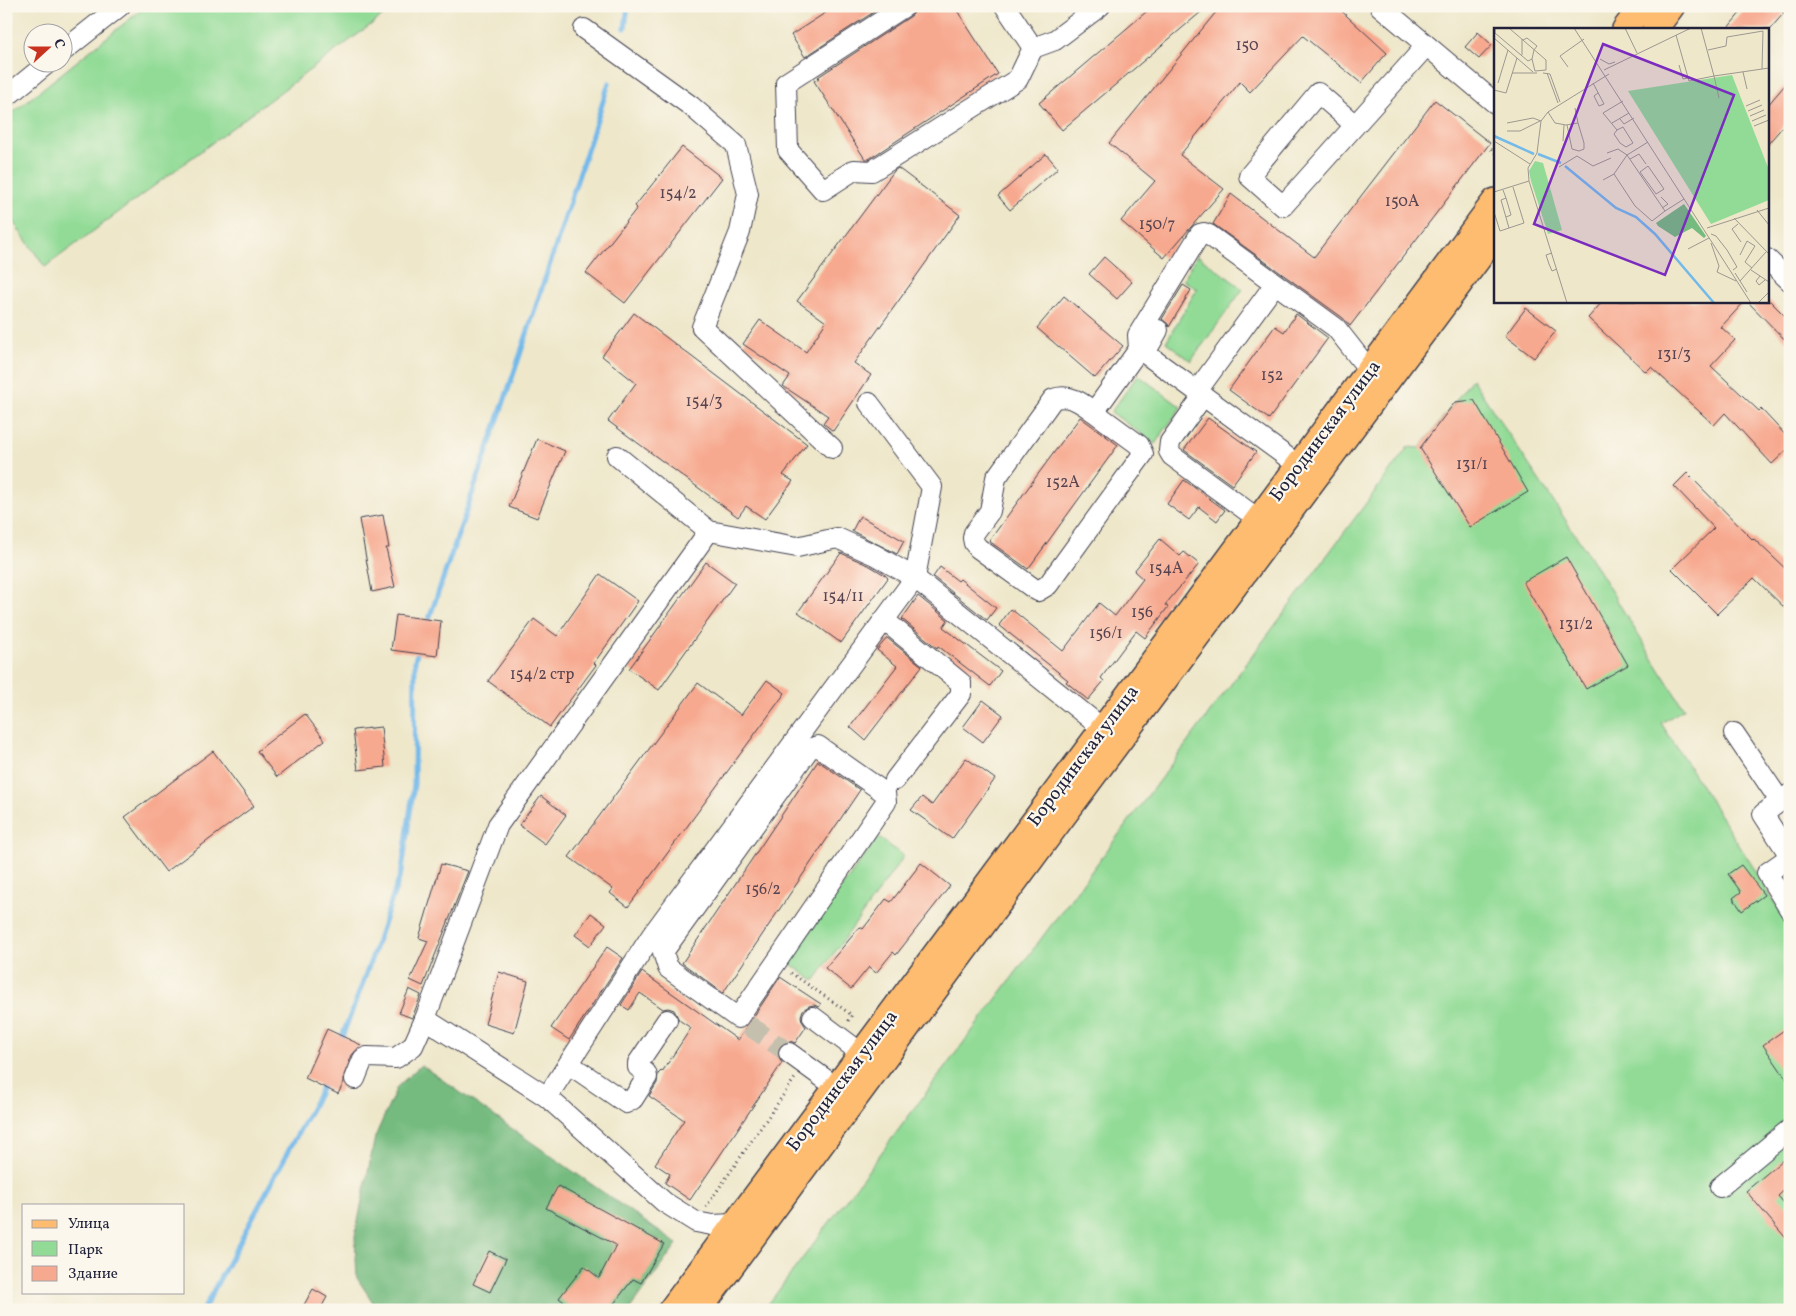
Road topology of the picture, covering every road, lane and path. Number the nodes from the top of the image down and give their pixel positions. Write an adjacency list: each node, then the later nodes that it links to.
1 (120, 6): 9 (street)
2 (905, 6): 11 (street)
3 (1005, 6): 11 (street)
4 (1100, 6): 11 (street)
5 (1380, 6): 10 (street)
6 (1658, 18): 7 (main road)
7 (1628, 28)
8 (584, 29): 29 (street)
9 (72, 44)
10 (1426, 46): 14 (street); 15 (street)
11 (1032, 48)
12 (37, 72): 13 (street)
13 (6, 97)
14 (1494, 102)
15 (1355, 125): 15 (street)
16 (1491, 149): 17 (path)
17 (1494, 152)
18 (1494, 202): 25 (main road, Бородинская улица)
19 (1494, 237): 59 (main road, Бородинская улица)
20 (1768, 260): 21 (street)
21 (1790, 281)
22 (1275, 284): 24 (street); 25 (street); 26 (street)
23 (1158, 330): 24 (street)
24 (1142, 351): 26 (street); 28 (street)
25 (1369, 370): 31 (main road, Бородинская улица)
26 (1200, 394): 31 (street); 32 (street)
27 (869, 403): 34 (street)
28 (1094, 412): 28 (street)
29 (832, 448)
30 (617, 456): 33 (street)
31 (1298, 466): 32 (main road, Бородинская улица)
32 (1258, 519): 36 (main road, Бородинская улица)
33 (709, 531): 34 (street); 44 (street)
34 (915, 578): 35 (street); 36 (street)
35 (884, 620): 38 (street); 49 (street)
36 (1102, 728): 48 (main road, Бородинская улица)
37 (1734, 733): 39 (street)
38 (895, 780)
39 (1785, 798): 40 (street)
40 (1790, 857): 41 (street)
41 (1790, 910)
42 (776, 962): 42 (street); 46 (path)
43 (813, 1017): 46 (street)
44 (425, 1019): 51 (street); 53 (street)
45 (667, 1020): 49 (street)
46 (838, 1036): 48 (street)
47 (789, 1053): 50 (street)
48 (861, 1053): 52 (main road, Бородинская улица)
49 (569, 1064): 53 (street)
50 (814, 1071): 52 (street); 56 (path)
51 (355, 1079)
52 (836, 1087): 57 (main road, Бородинская улица)
53 (548, 1097): 56 (street)
54 (1790, 1129): 55 (street)
55 (1720, 1188)
56 (696, 1222): 57 (street)
57 (734, 1224): 58 (main road, Бородинская улица)
58 (671, 1310)
59 (699, 1310)

